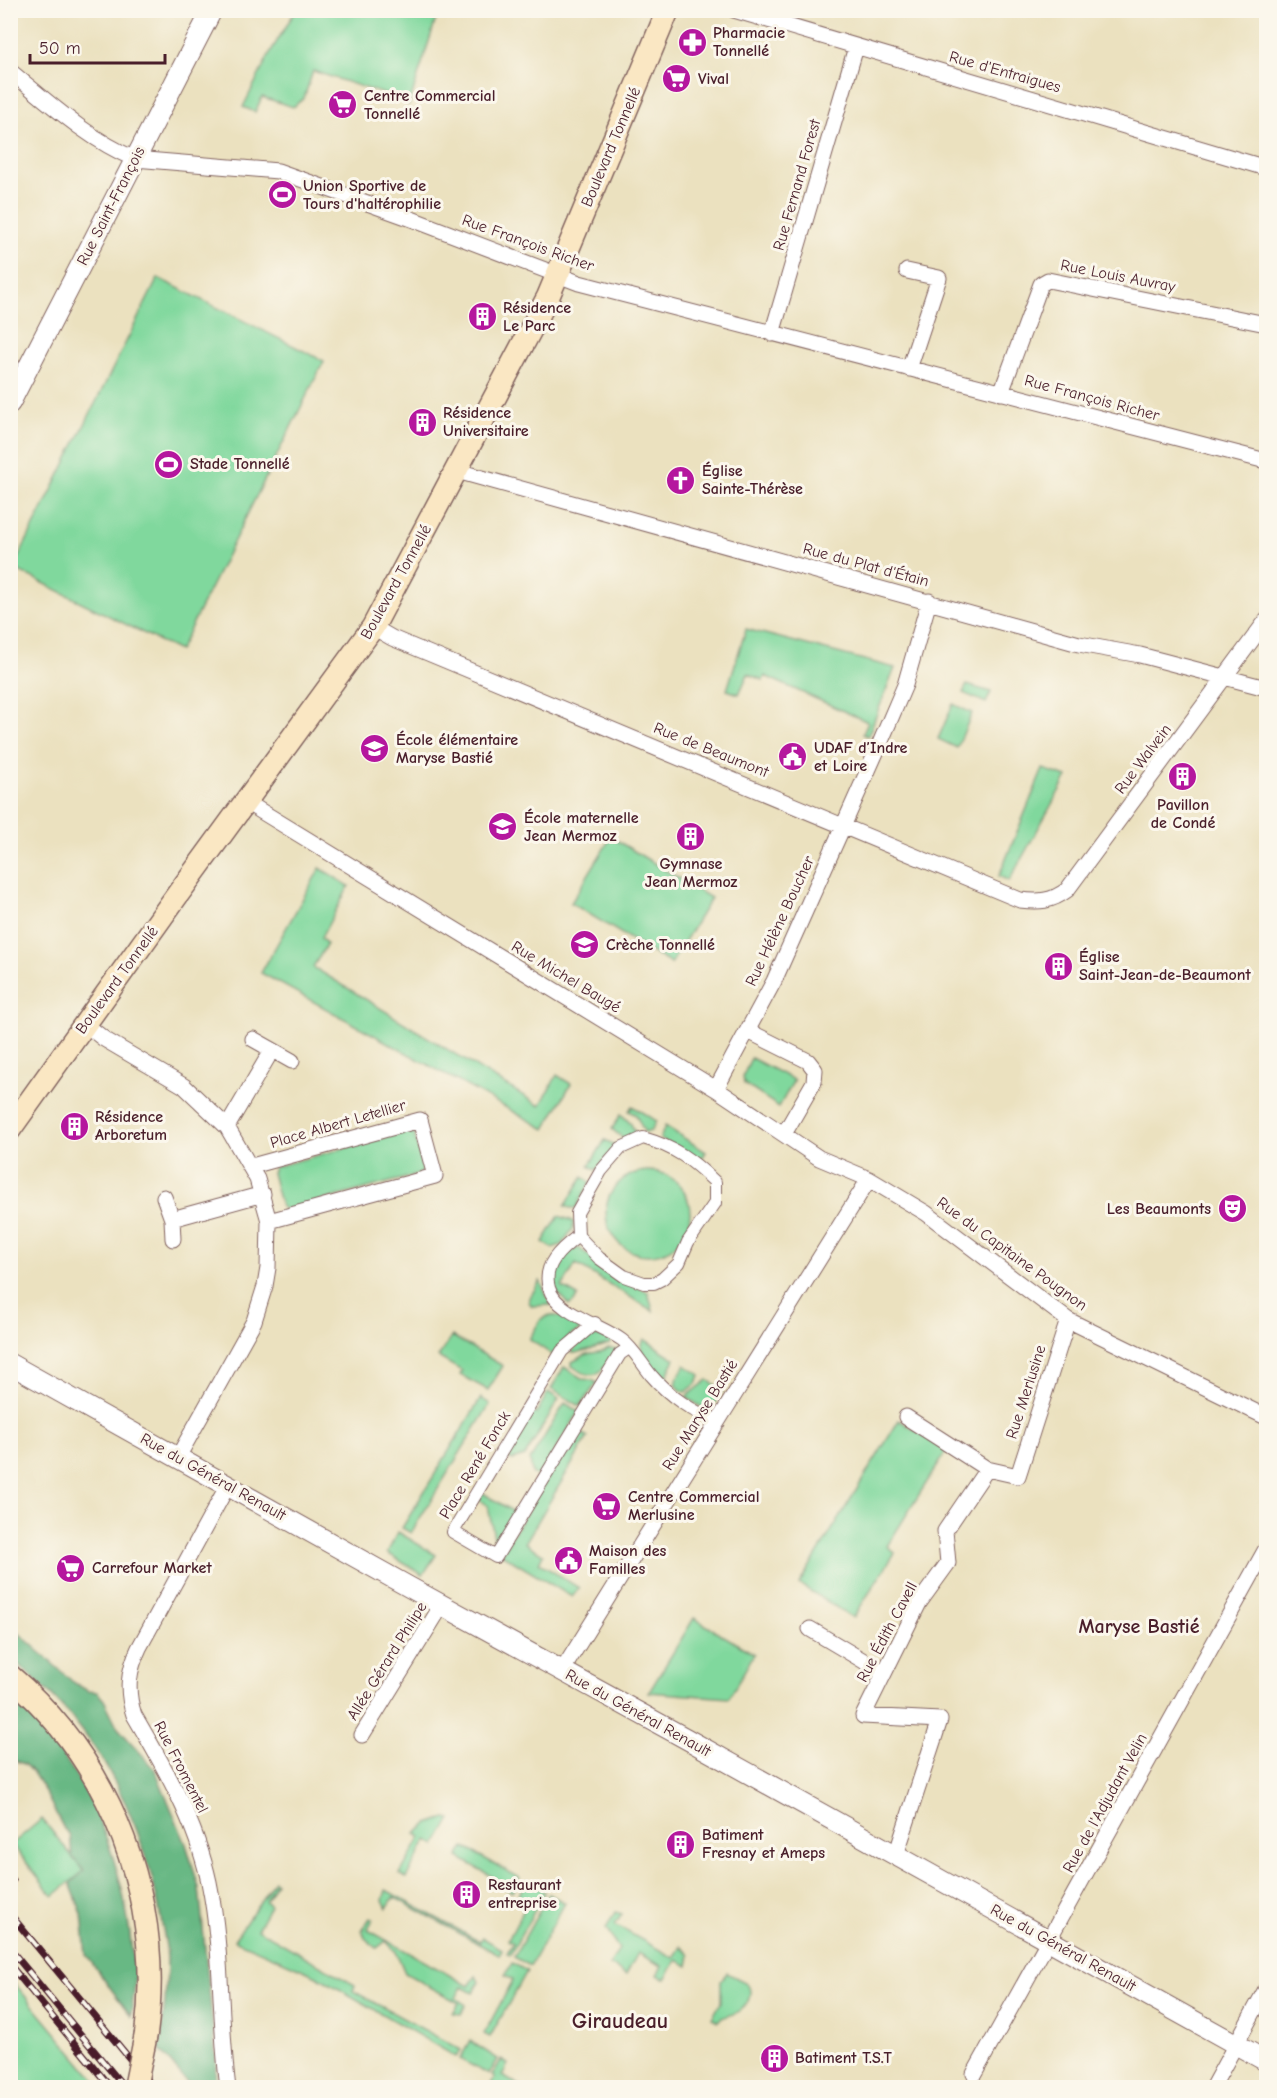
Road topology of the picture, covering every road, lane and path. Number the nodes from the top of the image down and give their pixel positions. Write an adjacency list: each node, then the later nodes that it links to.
1 (212, 10): 6 (street, Rue Saint-François)
2 (668, 10): 9 (main road, Boulevard Tonnellé)
3 (734, 10): 4 (street, Rue d'Entraigues)
4 (856, 47): 7 (street, Rue d'Entraigues); 11 (street, Rue Fernand Forest)
5 (10, 70): 6 (street)
6 (135, 159): 9 (street, Rue François Richer); 14 (street, Rue Saint-François)
7 (1266, 168)
8 (907, 271): 12 (street)
9 (558, 274): 11 (street, Rue François Richer); 16 (main road, Boulevard Tonnellé)
10 (1266, 324): 13 (street, Rue Louis Auvray)
11 (772, 334): 12 (street, Rue François Richer)
12 (909, 369): 13 (street, Rue François Richer)
13 (1001, 393): 15 (street, Rue François Richer)
14 (10, 402)
15 (1266, 461)
16 (457, 471): 17 (street, Rue du Plat d'Étain); 19 (main road, Boulevard Tonnellé)
17 (929, 601): 20 (street, Rue du Plat d'Étain); 23 (street, Rue Hélène Boucher)
18 (1266, 621): 20 (street, Rue Walvein)
19 (373, 627): 22 (main road, Boulevard Tonnellé); 23 (street, Rue de Beaumont)
20 (1225, 678): 21 (street, Rue du Plat d'Étain); 24 (street, Rue Walvein)
21 (1266, 688)
22 (246, 802): 25 (main road, Boulevard Tonnellé); 30 (street, Rue Michel Baugé)
23 (844, 825): 24 (street, Rue de Beaumont); 26 (street, Rue Hélène Boucher)
24 (1036, 902)
25 (85, 1024): 31 (street); 32 (main road, Boulevard Tonnellé)
26 (748, 1030): 30 (street, Rue Hélène Boucher); 33 (street)
27 (253, 1039): 28 (street)
28 (272, 1050): 29 (street); 31 (street)
29 (292, 1061)
30 (716, 1089): 33 (street, Rue Michel Baugé)
31 (227, 1126): 34 (street)
32 (10, 1129)
33 (784, 1134): 35 (street, Rue Michel Baugé)
34 (252, 1167): 36 (street); 39 (street, Place Albert Letellier)
35 (869, 1179): 42 (street, Rue du Capitaine Pougnon); 48 (street, Rue Maryse Bastié)
36 (263, 1194): 38 (street); 39 (street)
37 (164, 1197): 38 (street)
38 (172, 1219): 41 (street)
39 (269, 1221): 49 (street)
40 (578, 1236): 40 (street); 43 (street)
41 (173, 1239)
42 (1068, 1320): 47 (street, Rue du Capitaine Pougnon); 50 (street, Rue Merlusine)
43 (595, 1323): 44 (street); 44 (street, Place René Fonck)
44 (629, 1348): 48 (street)
45 (10, 1364): 49 (street, Rue du Général Renault)
46 (906, 1417): 50 (street)
47 (1266, 1417)
48 (718, 1420): 55 (street, Rue Maryse Bastié)
49 (178, 1457): 51 (street, Rue du Général Renault)
50 (987, 1469): 56 (street, Rue Édith Cavell)
51 (228, 1485): 53 (street, Rue du Général Renault); 66 (street, Rue Fromentel)
52 (1266, 1549): 60 (street, Rue de l'Adjudant Velin)
53 (442, 1605): 55 (street, Rue du Général Renault); 58 (street, Allée Gérard Philipe)
54 (810, 1629): 56 (street)
55 (562, 1671): 59 (street, Rue du Général Renault)
56 (884, 1673): 59 (street, Rue Édith Cavell)
57 (10, 1676): 65 (main road, bridge)
58 (362, 1735)
59 (896, 1855): 60 (street, Rue du Général Renault)
60 (1050, 1941): 62 (street, Rue du Général Renault); 64 (street, Rue de l'Adjudant Velin)
61 (1266, 1989): 62 (street)
62 (1236, 2044): 63 (street, Rue du Général Renault); 67 (street)
63 (1266, 2061)
64 (974, 2074)
65 (135, 2088)
66 (228, 2088)
67 (1212, 2088)

